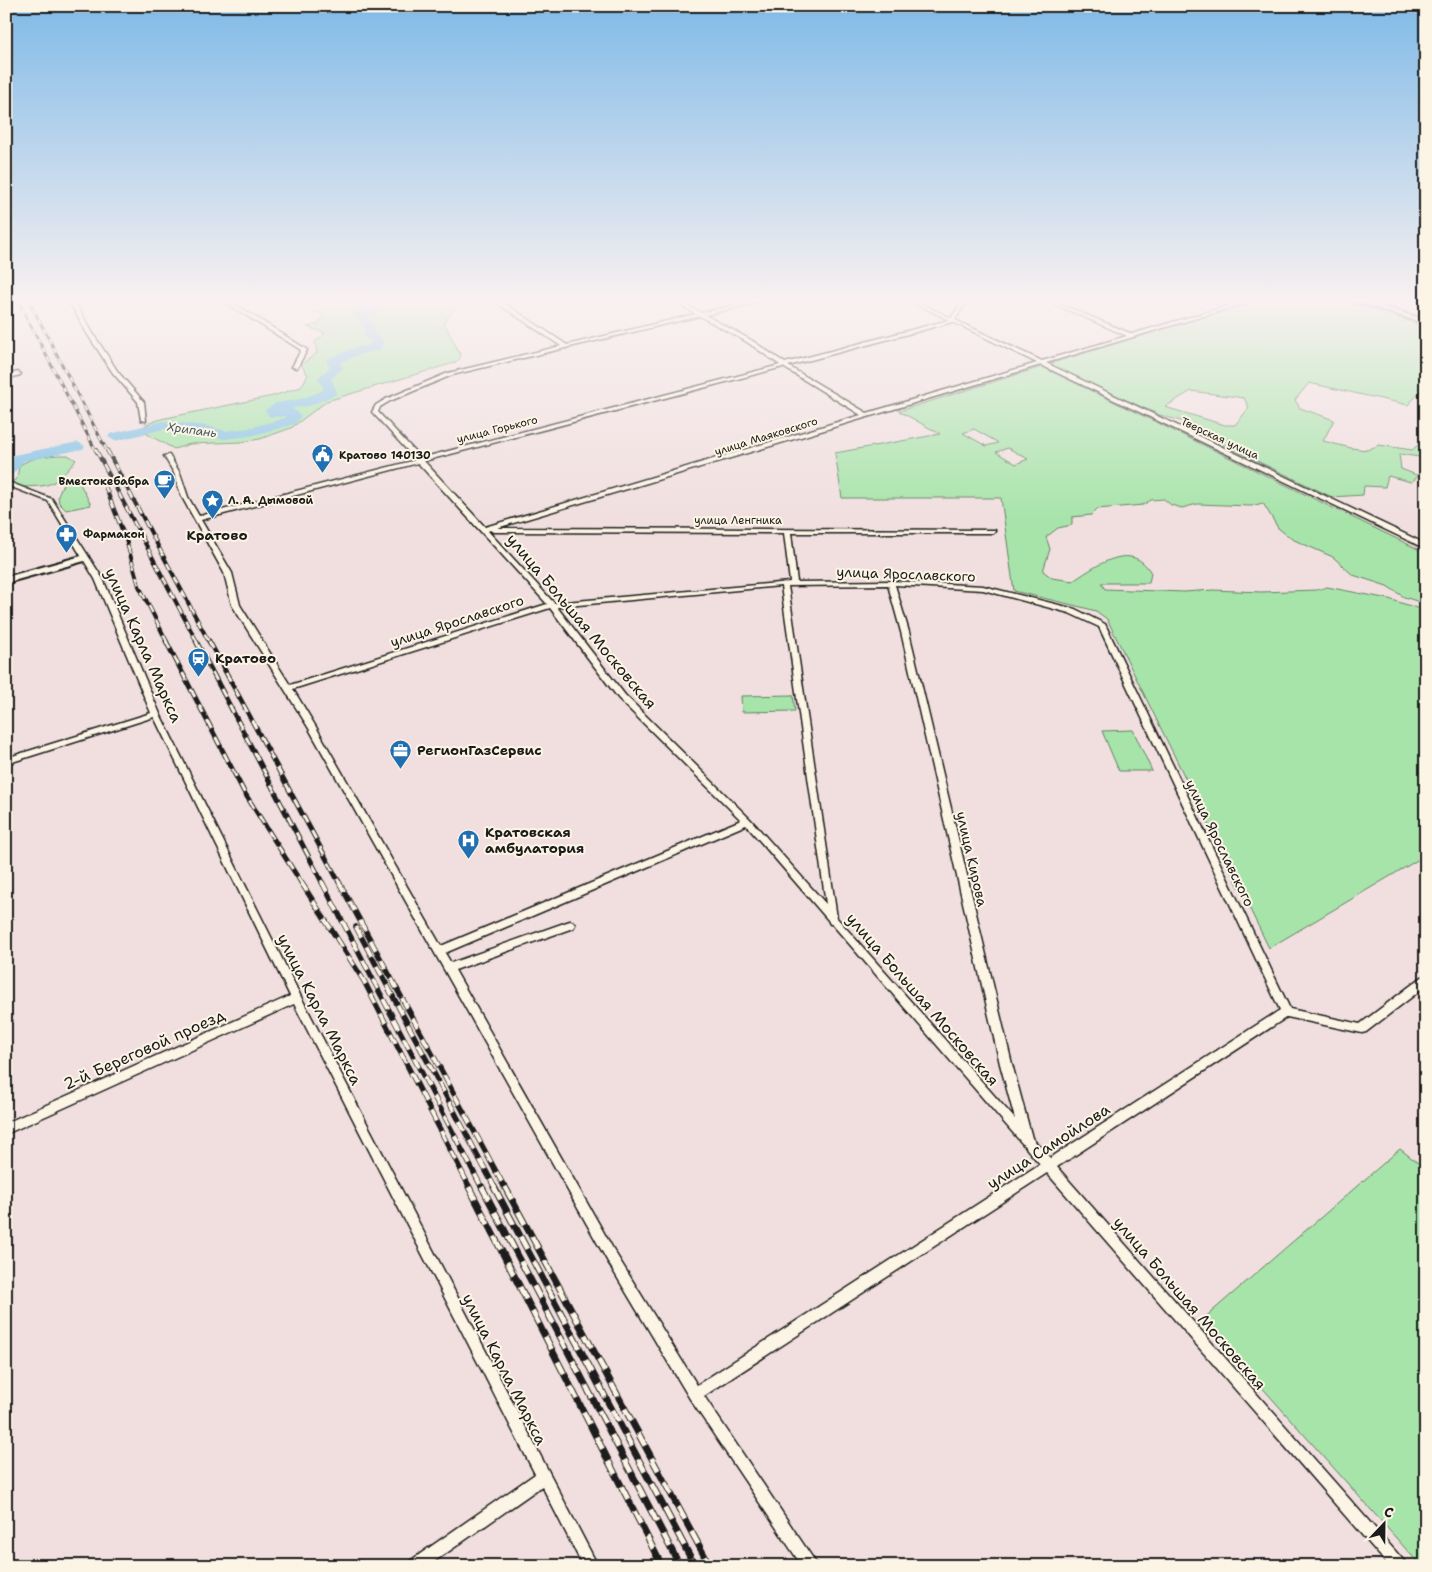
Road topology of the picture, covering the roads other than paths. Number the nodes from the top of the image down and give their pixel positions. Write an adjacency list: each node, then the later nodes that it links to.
1 (116, 372): 10 (street)
2 (457, 372): 12 (street)
3 (763, 372): 12 (street, улица Горького)
4 (798, 372): 9 (street)
5 (1014, 372): 9 (street, улица Маяковского)
6 (1060, 372): 18 (street, Тверская улица)
7 (18, 374): 8 (street)
8 (6, 377)
9 (868, 416): 15 (street, улица Маяковского)
10 (144, 420)
11 (167, 456): 14 (street)
12 (417, 460): 14 (street, улица Горького); 15 (street, улица Большая Московская)
13 (11, 485): 19 (street, улица Карла Маркса)
14 (197, 519): 25 (street)
15 (483, 530): 16 (street, улица Ленгника); 24 (street, улица Большая Московская)
16 (787, 530): 17 (street, улица Ленгника); 23 (street)
17 (993, 531)
18 (1426, 546)
19 (85, 558): 20 (street); 26 (street, улица Карла Маркса)
20 (6, 580)
21 (891, 583): 23 (street, улица Ярославского); 35 (street, улица Ярославского); 37 (street, улица Кирова)
22 (784, 584): 23 (street, улица Ярославского); 24 (street, улица Ярославского); 29 (street)
23 (794, 584)
24 (552, 605): 25 (street, улица Ярославского); 28 (street, улица Большая Московская)
25 (289, 688): 31 (street)
26 (156, 714): 27 (street); 34 (street, улица Карла Маркса)
27 (6, 761)
28 (746, 821): 29 (street, улица Большая Московская); 31 (street)
29 (833, 921): 37 (street, улица Большая Московская)
30 (570, 925): 32 (street)
31 (438, 951): 32 (street)
32 (448, 968): 39 (street)
33 (1426, 980): 35 (street)
34 (296, 998): 36 (street, 2-й Береговой проезд); 40 (street, улица Карла Маркса)
35 (1286, 1012): 38 (street, улица Самойлова)
36 (6, 1129)
37 (1026, 1141): 38 (street, улица Большая Московская)
38 (1048, 1166): 39 (street, улица Самойлова); 44 (street, улица Большая Московская)
39 (694, 1394): 43 (street)
40 (543, 1477): 41 (street); 42 (street, улица Карла Маркса)
41 (415, 1566)
42 (591, 1566)
43 (810, 1566)
44 (1399, 1566)

